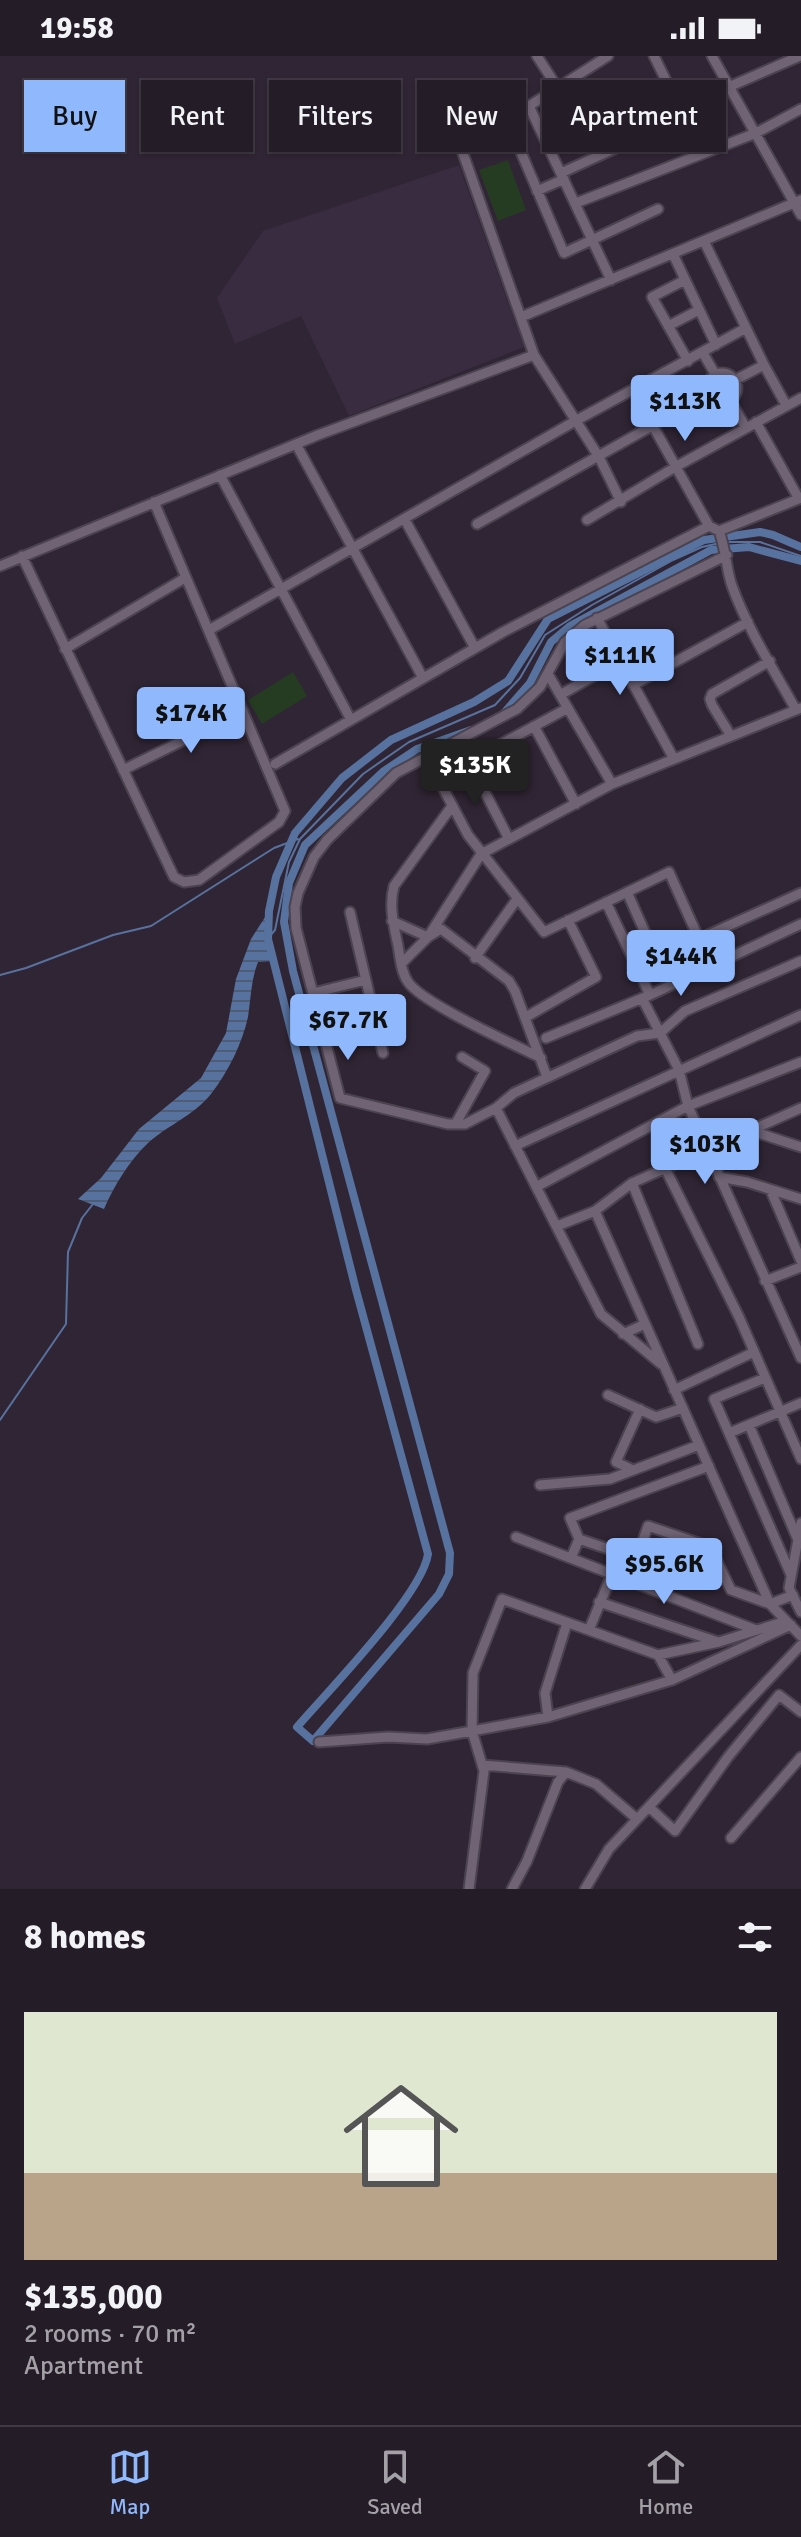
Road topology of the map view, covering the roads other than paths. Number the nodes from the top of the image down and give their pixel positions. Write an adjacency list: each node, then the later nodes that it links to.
1 (537, 56): 8 (street)
2 (608, 56): 9 (street)
3 (654, 56): 10 (street)
4 (712, 56): 11 (street)
5 (772, 56): 7 (street)
6 (800, 56): 7 (street)
7 (776, 67): 11 (street)
8 (552, 80)
9 (569, 80)
10 (666, 80)
11 (730, 87): 12 (street); 17 (street)
12 (726, 89)
13 (542, 97): 14 (street)
14 (529, 106): 15 (street); 22 (street)
15 (526, 107)
16 (801, 109): 17 (street)
17 (756, 133): 21 (street); 24 (street)
18 (463, 152): 34 (street)
19 (521, 152): 23 (street)
20 (608, 152): 22 (street)
21 (702, 154): 25 (street)
22 (563, 176): 23 (street); 25 (street)
23 (537, 191): 28 (street)
24 (798, 202): 27 (street); 29 (street)
25 (576, 203): 28 (street)
26 (658, 209): 28 (street)
27 (801, 215)
28 (593, 239): 31 (street)
29 (704, 241): 30 (street); 36 (street)
30 (673, 254): 31 (street); 32 (street)
31 (611, 280): 34 (street)
32 (685, 280): 33 (street); 35 (street)
33 (699, 310): 35 (street); 37 (street)
34 (521, 317): 39 (street)
35 (668, 326): 40 (street)
36 (746, 328): 37 (street); 41 (street)
37 (716, 345): 38 (street)
38 (703, 353): 40 (street); 42 (street)
39 (534, 355): 48 (street); 52 (street)
40 (688, 361): 48 (street)
41 (764, 365): 43 (street); 47 (street)
42 (715, 374): 43 (street); 44 (street)
43 (735, 380): 46 (street)
44 (709, 394): 46 (street); 50 (street)
45 (801, 398): 47 (street)
46 (730, 400): 51 (street)
47 (786, 405): 49 (street)
48 (577, 420): 53 (street); 59 (street)
49 (756, 422): 51 (street); 56 (street)
50 (653, 426): 53 (street); 54 (street)
51 (746, 428): 54 (street)
52 (296, 444): 55 (street); 64 (street)
53 (599, 457): 58 (street); 61 (street)
54 (677, 466): 58 (street); 62 (street)
55 (220, 475): 57 (street); 69 (street)
56 (800, 498): 63 (street)
57 (154, 502): 66 (street); 68 (street)
58 (621, 502): 60 (street)
59 (405, 520): 64 (street); 73 (street)
60 (587, 520)
61 (477, 524)
62 (709, 526): 63 (street); 73 (street)
63 (720, 534): 65 (street)
64 (352, 549): 69 (street); 78 (street)
65 (726, 552): 70 (street); 71 (street)
66 (22, 556): 67 (street); 74 (street)
67 (0, 566)
68 (185, 578): 72 (street); 74 (street)
69 (281, 590): 72 (street); 84 (street)
70 (597, 618): 75 (street); 77 (street)
71 (748, 622): 76 (street); 79 (street)
72 (209, 630): 83 (street)
73 (475, 648): 78 (street)
74 (65, 649): 91 (street)
75 (620, 661): 79 (street); 80 (street)
76 (770, 661): 82 (street); 86 (street)
77 (548, 674): 80 (street); 87 (street)
78 (423, 678): 84 (street)
79 (633, 685): 88 (street)
80 (560, 695): 81 (street)
81 (568, 708): 85 (street); 93 (street)
82 (799, 709): 86 (street)
83 (243, 711): 91 (street); 91 (street)
84 (351, 720): 90 (street)
85 (534, 726): 89 (street); 94 (street)
86 (731, 736): 88 (street)
87 (426, 756): 92 (street); 112 (street)
88 (674, 759): 93 (street)
89 (469, 761): 92 (street); 96 (street)
90 (275, 764)
91 (123, 770)
92 (438, 778): 95 (street)
93 (612, 784): 94 (street)
94 (576, 804): 96 (street)
95 (452, 806): 97 (street); 104 (street)
96 (509, 839): 97 (street)
97 (481, 854): 100 (street); 106 (street)
98 (627, 892): 99 (street); 101 (street); 110 (street)
99 (801, 893)
100 (517, 899): 103 (street); 107 (street)
101 (606, 902): 103 (street); 113 (street)
102 (350, 912): 111 (street)
103 (568, 920): 115 (street)
104 (392, 921): 106 (street); 109 (street)
105 (801, 924): 113 (street)
106 (428, 937): 107 (street); 109 (street)
107 (475, 958): 115 (street)
108 (801, 961): 116 (street)
109 (402, 963): 120 (street)
110 (663, 973)
111 (366, 980): 112 (street); 118 (street)
112 (313, 993): 127 (street)
113 (646, 996): 116 (street); 117 (street)
114 (801, 1015): 122 (street)
115 (526, 1017): 120 (street)
116 (660, 1033): 122 (street); 123 (street)
117 (546, 1038)
118 (383, 1053)
119 (462, 1057): 127 (street)
120 (541, 1058): 123 (street)
121 (801, 1062): 124 (street)
122 (679, 1070): 124 (street); 129 (street)
123 (547, 1077): 125 (street)
124 (688, 1106): 131 (street); 135 (street)
125 (496, 1108): 127 (street); 129 (street)
126 (799, 1113): 128 (street)
127 (456, 1123)
128 (752, 1131): 130 (street); 131 (street)
129 (515, 1146): 135 (street)
130 (801, 1147)
131 (708, 1149): 132 (street); 133 (street)
132 (665, 1168): 134 (street); 146 (street)
133 (719, 1177): 136 (street); 142 (street)
134 (632, 1183): 138 (street); 145 (street)
135 (536, 1187): 139 (street)
136 (771, 1191): 137 (street); 140 (street)
137 (801, 1199)
138 (595, 1211): 139 (street); 143 (street)
139 (557, 1226): 144 (street)
140 (801, 1261)
141 (801, 1267): 142 (street)
142 (765, 1281): 147 (street)
143 (645, 1324): 144 (street); 148 (street)
144 (623, 1334): 148 (street)
145 (698, 1344)
146 (754, 1352): 149 (street); 150 (street)
147 (801, 1358)
148 (664, 1366): 150 (street)
149 (765, 1378): 155 (street); 157 (street)
150 (674, 1390): 153 (street)
151 (608, 1395): 154 (street)
152 (801, 1403): 155 (street)
153 (683, 1408): 154 (street); 158 (street)
154 (640, 1409): 161 (street)
155 (780, 1412): 156 (street); 159 (street)
156 (749, 1425): 157 (street); 167 (street)
157 (729, 1433): 172 (street)
158 (699, 1445): 160 (street); 161 (street)
159 (801, 1459)
160 (709, 1466): 166 (street); 176 (street)
161 (633, 1470): 162 (street)
162 (540, 1485)
163 (801, 1523): 167 (street)
164 (516, 1537): 168 (street)
165 (680, 1537): 169 (street); 170 (street); 176 (street)
166 (579, 1539): 168 (street); 169 (street)
167 (798, 1540): 172 (street)
168 (571, 1558): 171 (street)
169 (637, 1558): 170 (street)
170 (667, 1569): 173 (street)
171 (612, 1574): 173 (street); 175 (street)
172 (791, 1575): 174 (street)
173 (658, 1592): 181 (street)
174 (793, 1595): 176 (street); 177 (street)
175 (599, 1602): 180 (street); 183 (street)
176 (770, 1604): 179 (street)
177 (801, 1612)
178 (567, 1623): 180 (street); 188 (street); 189 (street)
179 (788, 1623): 181 (street); 182 (street); 186 (street)
180 (589, 1630): 185 (street)
181 (756, 1630): 183 (street)
182 (801, 1636)
183 (719, 1642): 185 (street)
184 (801, 1645): 194 (street)
185 (658, 1655): 186 (street)
186 (672, 1680): 188 (street)
187 (801, 1712): 194 (street)
188 (548, 1717): 189 (street)
189 (472, 1731): 190 (street); 192 (street)
190 (319, 1742)
191 (801, 1757): 196 (street)
192 (482, 1765): 193 (street); 197 (street)
193 (566, 1772): 195 (street); 198 (street)
194 (649, 1807): 195 (street)
195 (637, 1819): 199 (street)
196 (731, 1838)
197 (469, 1889)
198 (513, 1889)
199 (585, 1889)

